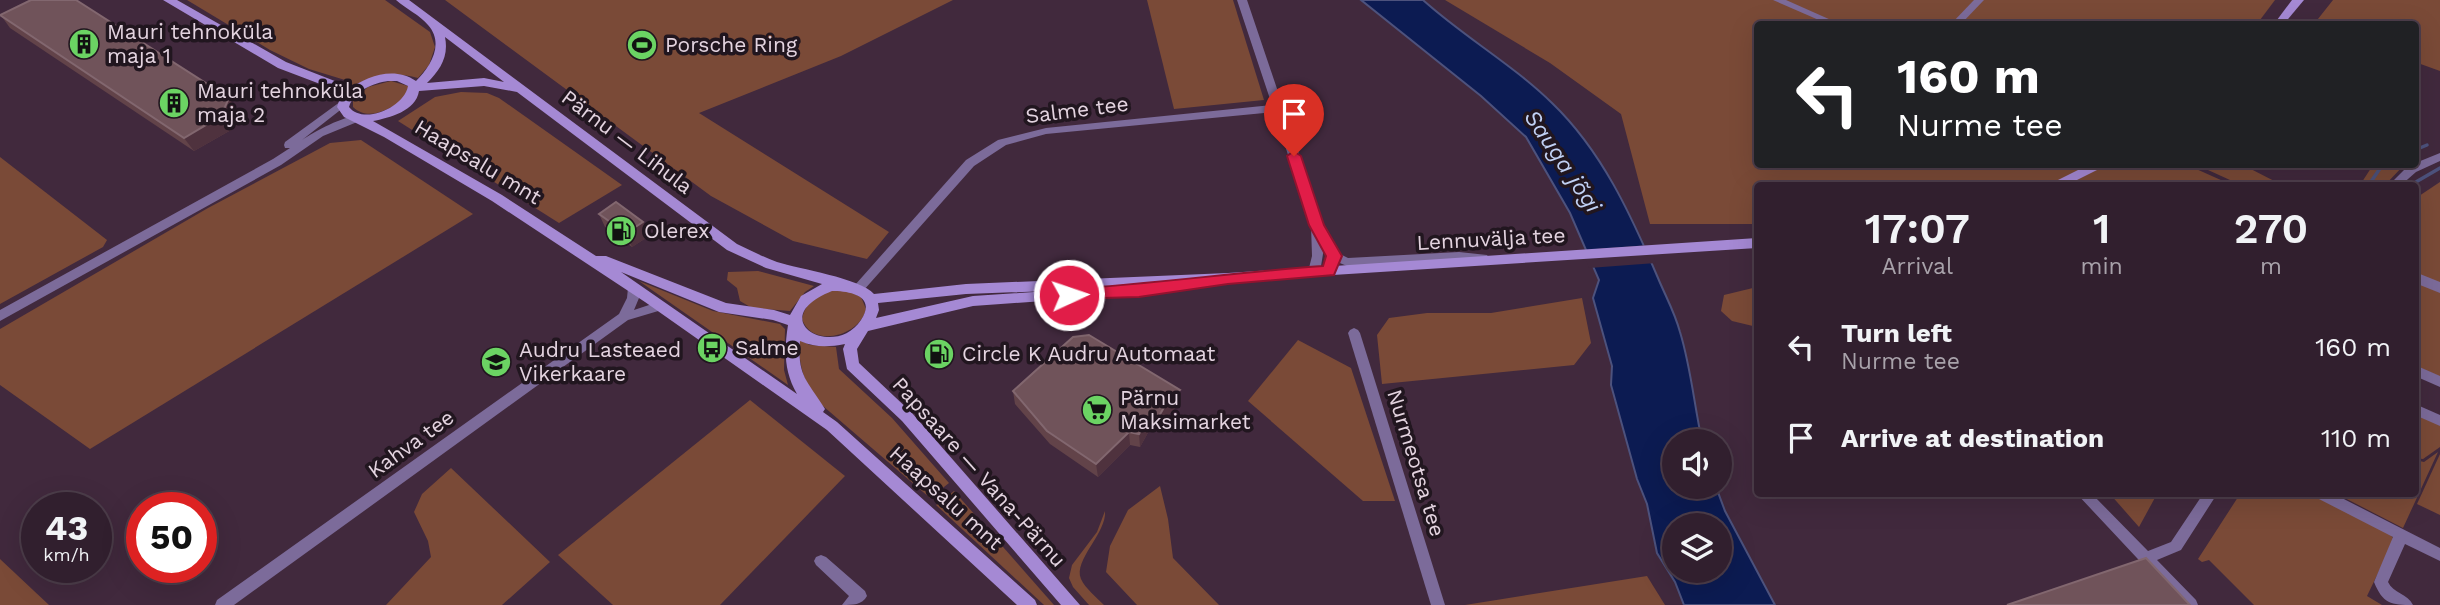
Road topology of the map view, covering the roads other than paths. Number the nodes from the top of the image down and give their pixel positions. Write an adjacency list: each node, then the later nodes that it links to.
1 (169, 0): 13 (main road)
2 (402, 0): 10 (main road, Pärnu — Lihula)
3 (1242, 0): 14 (street)
4 (1778, 0): 7 (street)
5 (1979, 0): 8 (street)
6 (2298, 0): 9 (main road)
7 (1828, 21)
8 (1959, 21)
9 (2281, 21)
10 (433, 23): 11 (main road); 12 (main road, Pärnu — Lihula)
11 (415, 88): 12 (main road); 13 (main road); 15 (main road)
12 (524, 91): 31 (main road, Pärnu — Lihula)
13 (345, 100): 15 (main road); 20 (street)
14 (1278, 108): 23 (street); 33 (street, Salme tee)
15 (358, 118): 20 (street); 25 (main road, Haapsalu mnt)
16 (2440, 157): 17 (street)
17 (2419, 166)
18 (2094, 168): 21 (main road)
19 (2414, 168): 22 (street)
20 (243, 178): 37 (street)
21 (2061, 182)
22 (2397, 182)
23 (1317, 225): 26 (street); 28 (street)
24 (1754, 243): 27 (main road, Lennuvälja tee)
25 (572, 247): 32 (main road); 39 (main road)
26 (1334, 256): 27 (street); 28 (street)
27 (1495, 259): 28 (main road, Lennuvälja tee)
28 (1321, 272): 29 (main road, Lennuvälja tee)
29 (1228, 278): 35 (main road, Lennuvälja tee); 40 (main road, Lennuvälja tee)
30 (2419, 279): 34 (street)
31 (844, 285): 33 (main road); 39 (main road)
32 (634, 288): 36 (main road); 38 (street)
33 (859, 288): 35 (main road)
34 (2440, 288)
35 (872, 299): 40 (main road)
36 (661, 306): 38 (street, Kahva tee); 46 (main road)
37 (0, 316)
38 (624, 317): 54 (street, Kahva tee)
39 (795, 323): 40 (main road); 46 (main road)
40 (864, 328): 57 (main road, Papsaare — Vana-Pärnu)
41 (1354, 333): 58 (street, Nurmeotsa tee)
42 (2419, 372): 43 (street)
43 (2440, 382)
44 (2419, 411): 45 (street)
45 (2440, 421)
46 (832, 426): 56 (main road, Haapsalu mnt)
47 (2087, 497): 52 (street)
48 (2208, 497): 52 (street)
49 (2328, 497): 50 (street)
50 (2401, 535): 51 (street); 60 (street)
51 (2440, 555)
52 (2146, 558): 59 (street)
53 (821, 561): 55 (street)
54 (222, 605)
55 (849, 605)
56 (1029, 605)
57 (1072, 605)
58 (1438, 605)
59 (2191, 605)
60 (2406, 605)

